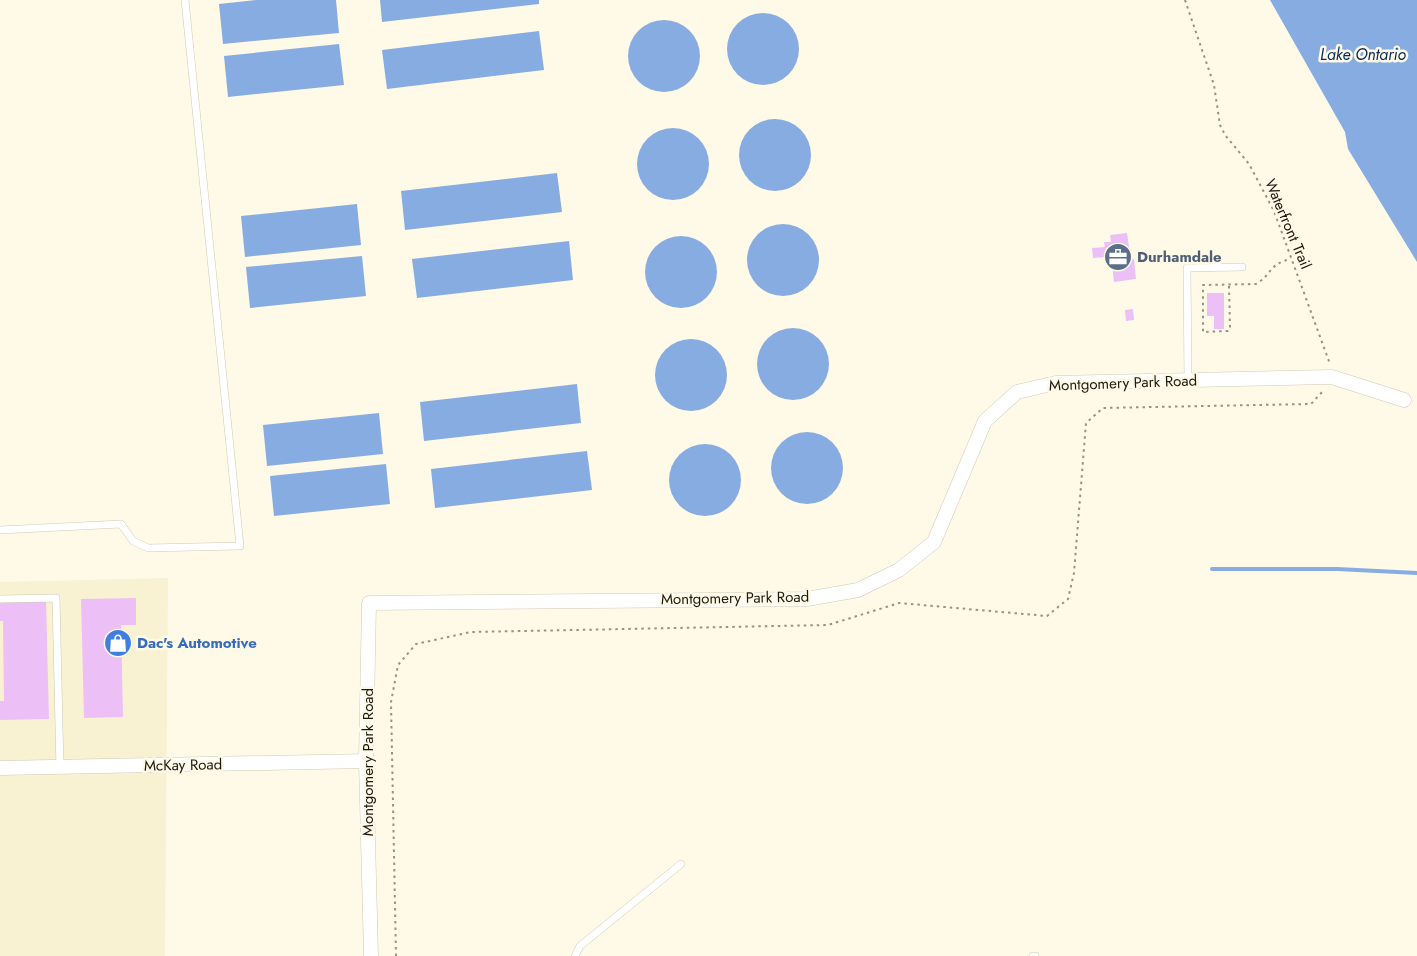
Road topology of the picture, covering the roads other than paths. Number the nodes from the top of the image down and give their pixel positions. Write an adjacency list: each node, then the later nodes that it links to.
1 (185, 0): 5 (lane)
2 (1242, 267): 3 (lane)
3 (1188, 380): 4 (street, Montgomery Park Road); 7 (street, Montgomery Park Road)
4 (1404, 400)
5 (0, 530)
6 (0, 599): 9 (lane)
7 (366, 761): 9 (street, McKay Road); 11 (street, Montgomery Park Road)
8 (0, 768): 9 (street, McKay Road)
9 (60, 768)
10 (682, 864): 12 (lane)
11 (371, 956)
12 (576, 956)

